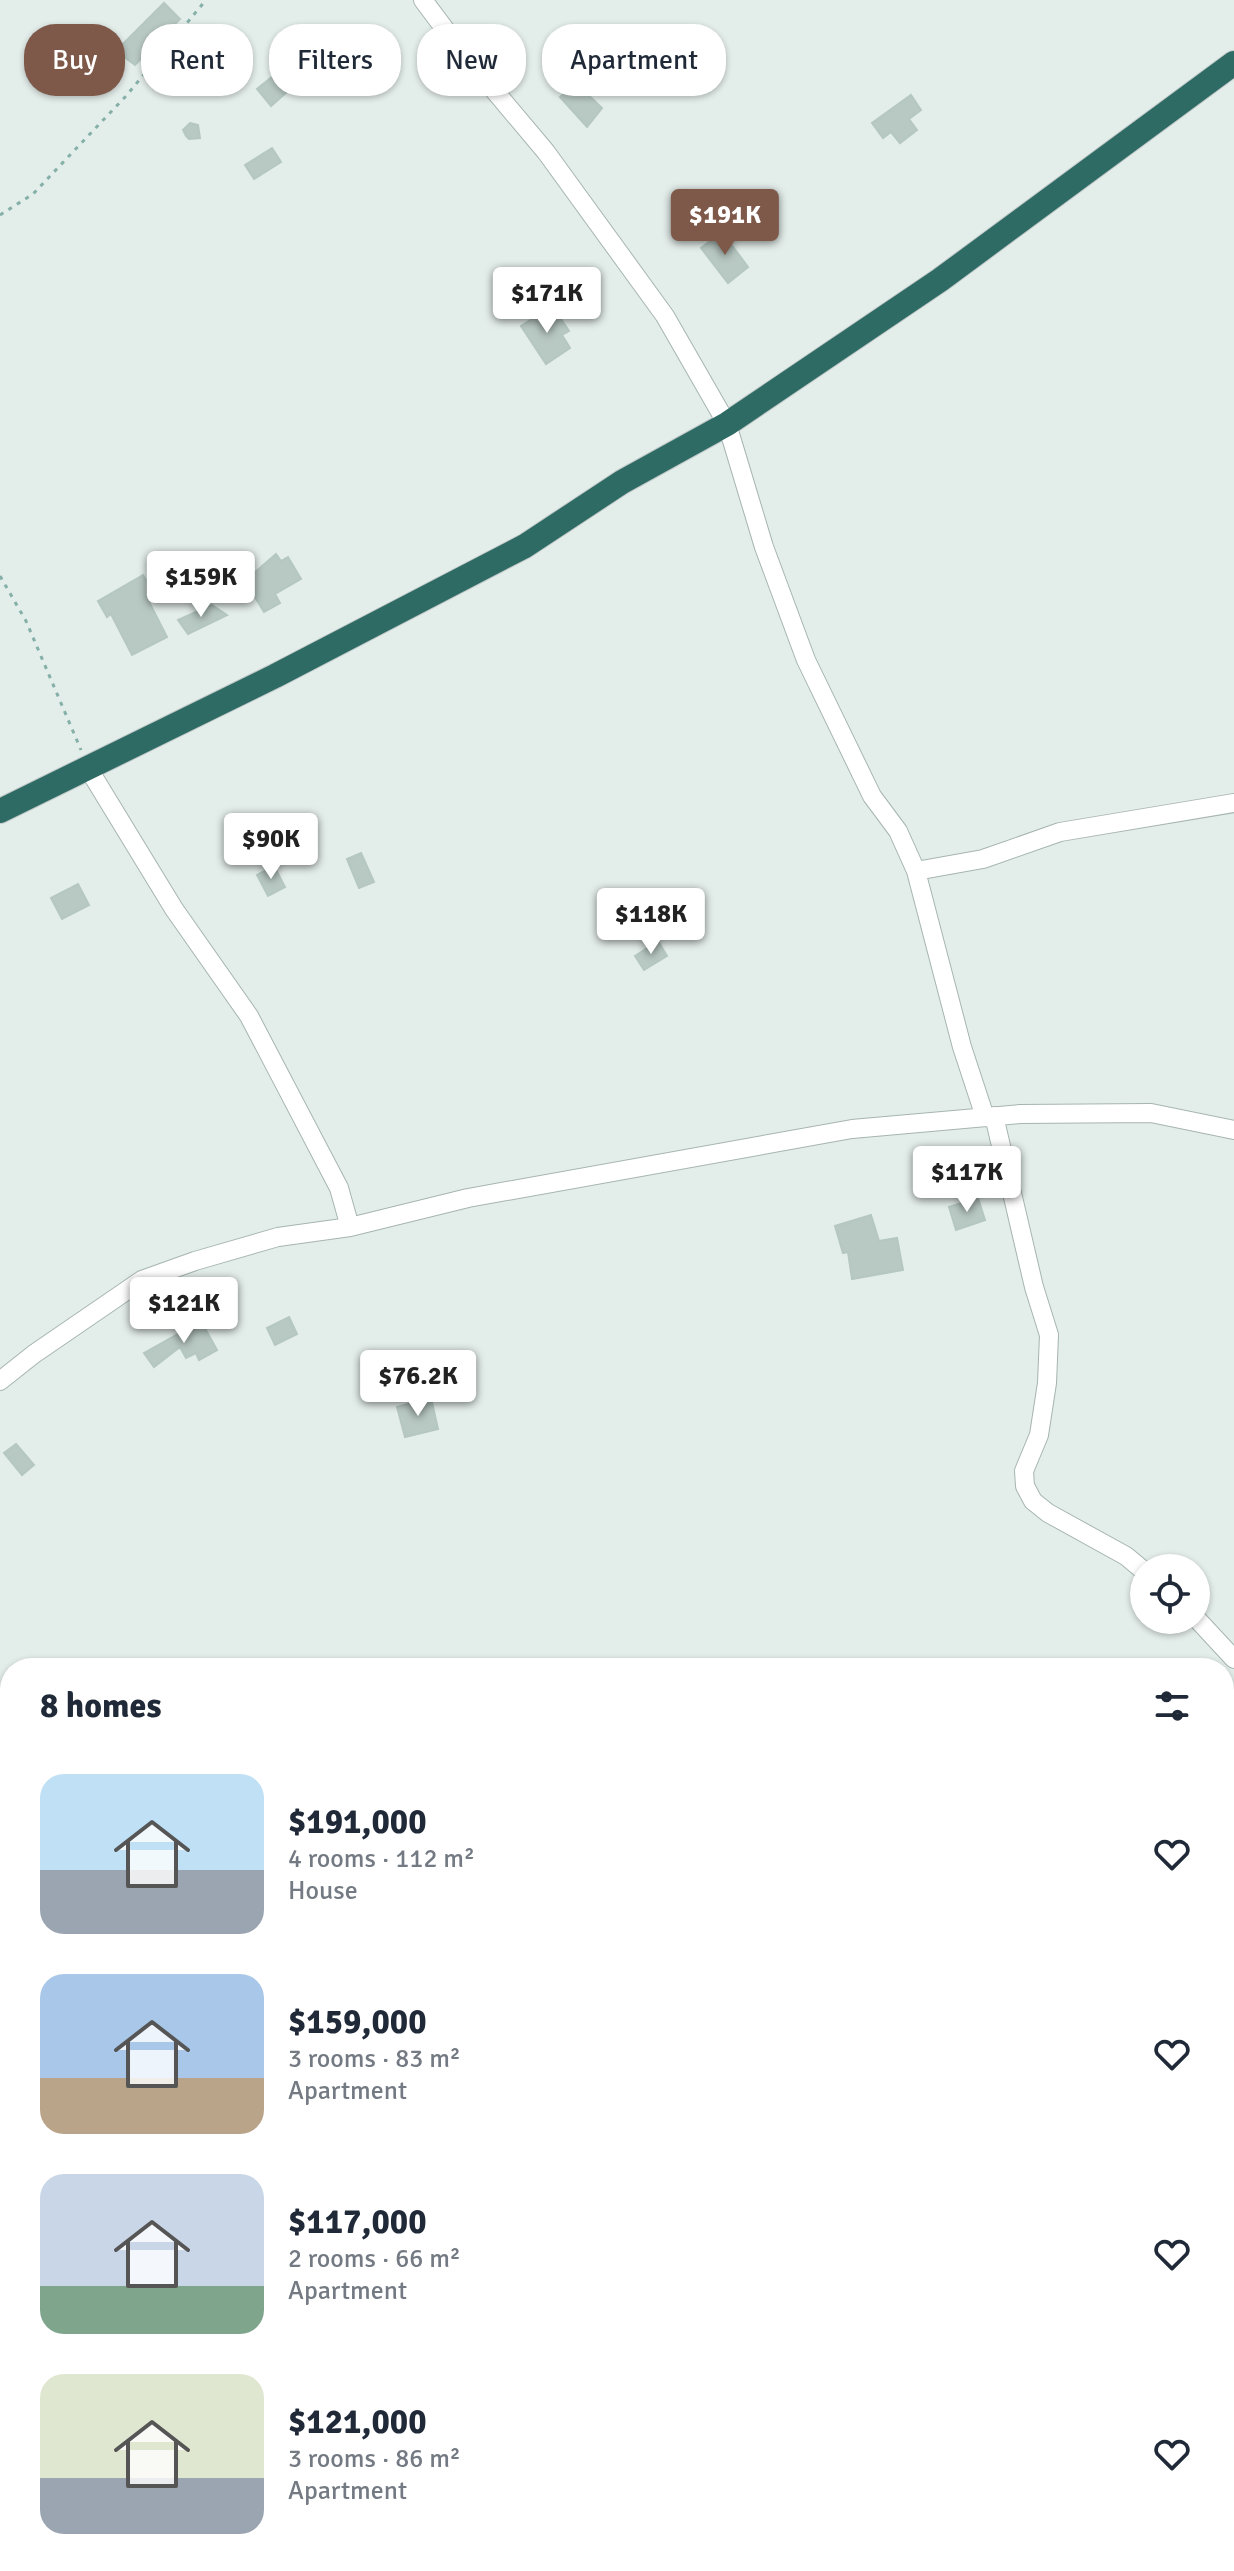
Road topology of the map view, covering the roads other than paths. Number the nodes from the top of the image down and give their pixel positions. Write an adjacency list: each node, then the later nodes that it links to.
1 (423, 0): 3 (street)
2 (1234, 63): 3 (highway)
3 (727, 424): 4 (highway); 7 (street)
4 (88, 768): 6 (highway); 10 (street)
5 (1234, 803): 7 (street)
6 (0, 811)
7 (916, 871): 8 (street)
8 (990, 1116): 9 (street); 10 (street); 12 (street)
9 (1234, 1130)
10 (350, 1227): 11 (street)
11 (0, 1381)
12 (1130, 1559)
13 (1210, 1633): 14 (street)
14 (1233, 1658)

